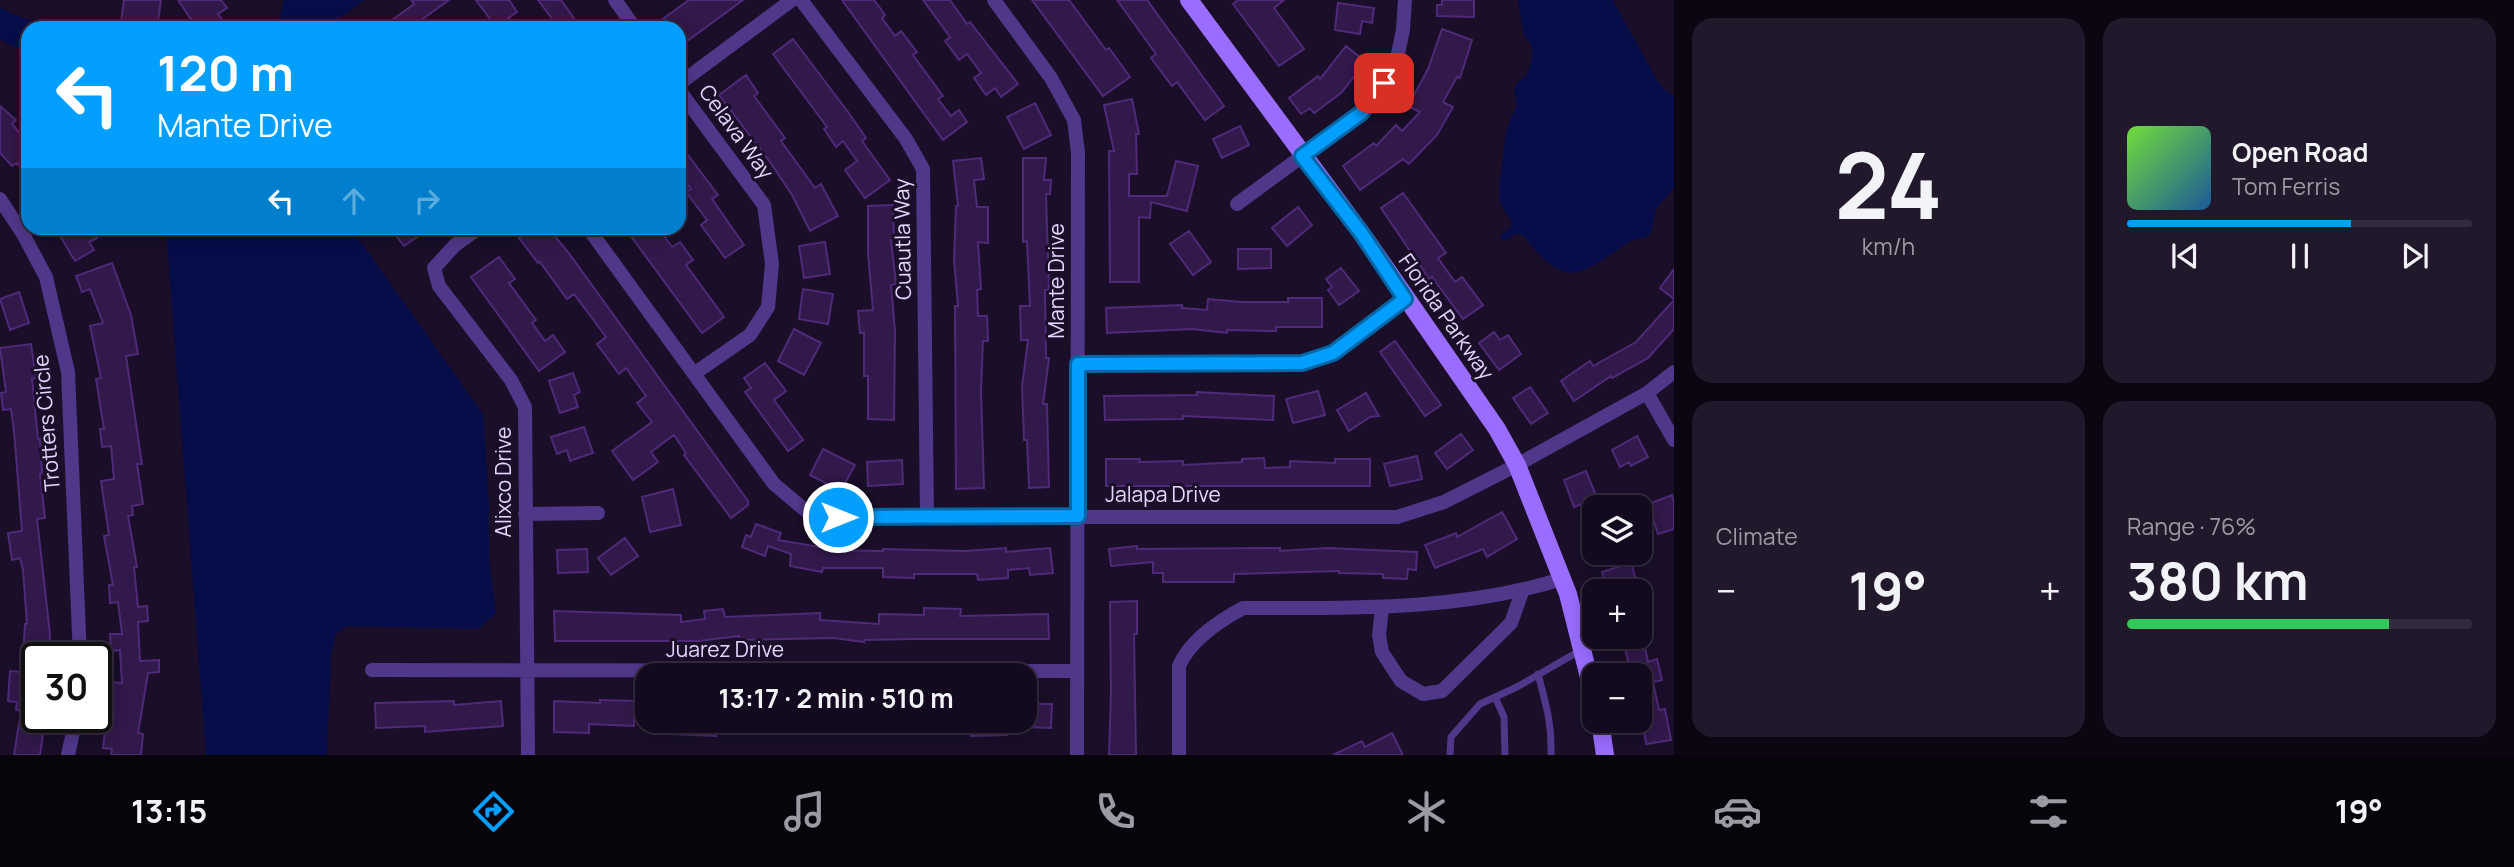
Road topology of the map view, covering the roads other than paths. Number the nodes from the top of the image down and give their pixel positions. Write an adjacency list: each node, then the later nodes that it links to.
1 (615, 0): 7 (street)
2 (792, 0): 8 (street)
3 (802, 0): 27 (street, Cuautla Way)
4 (994, 0): 18 (street, Mante Drive)
5 (1189, 0): 10 (street, Florida Parkway)
6 (1405, 0): 10 (street)
7 (630, 21)
8 (686, 79)
9 (686, 99): 20 (street, Celava Way)
10 (1302, 156): 12 (street); 17 (street, Florida Parkway)
11 (0, 199): 13 (street, Trotters Circle)
12 (1237, 204)
13 (21, 231)
14 (24, 235): 31 (street, Trotters Circle)
15 (469, 235): 25 (street, Alixco Drive)
16 (593, 235): 20 (street, Jalapa Drive)
17 (1405, 299): 18 (street); 23 (street, Florida Parkway)
18 (1078, 364): 26 (street, Mante Drive)
19 (1674, 372): 21 (street, Jalapa Drive)
20 (695, 373): 27 (street, Jalapa Drive)
21 (1647, 393): 22 (street); 23 (street, Jalapa Drive)
22 (1674, 440)
23 (1517, 465): 26 (street, Jalapa Drive); 28 (street, Florida Parkway)
24 (598, 513): 25 (street)
25 (526, 514): 35 (street, Alixco Drive)
26 (1078, 516): 27 (street, Jalapa Drive); 36 (street, Mante Drive)
27 (927, 517)
28 (1562, 579): 29 (street); 32 (street, Florida Parkway)
29 (1522, 592): 30 (street); 30 (street)
30 (1382, 608): 44 (street)
31 (79, 642)
32 (1582, 650): 33 (street, Florida Parkway); 37 (lane)
33 (1585, 663)
34 (372, 670): 35 (street, Juarez Drive)
35 (526, 670): 36 (street, Juarez Drive); 42 (street, Alixco Drive)
36 (1077, 671): 43 (street, Mante Drive)
37 (1538, 674): 38 (lane); 47 (lane)
38 (1495, 697): 45 (lane); 46 (lane)
39 (73, 733): 41 (street)
40 (1602, 733): 48 (street)
41 (68, 755)
42 (527, 755)
43 (1077, 755)
44 (1179, 755)
45 (1450, 755)
46 (1505, 755)
47 (1550, 755)
48 (1605, 755)

